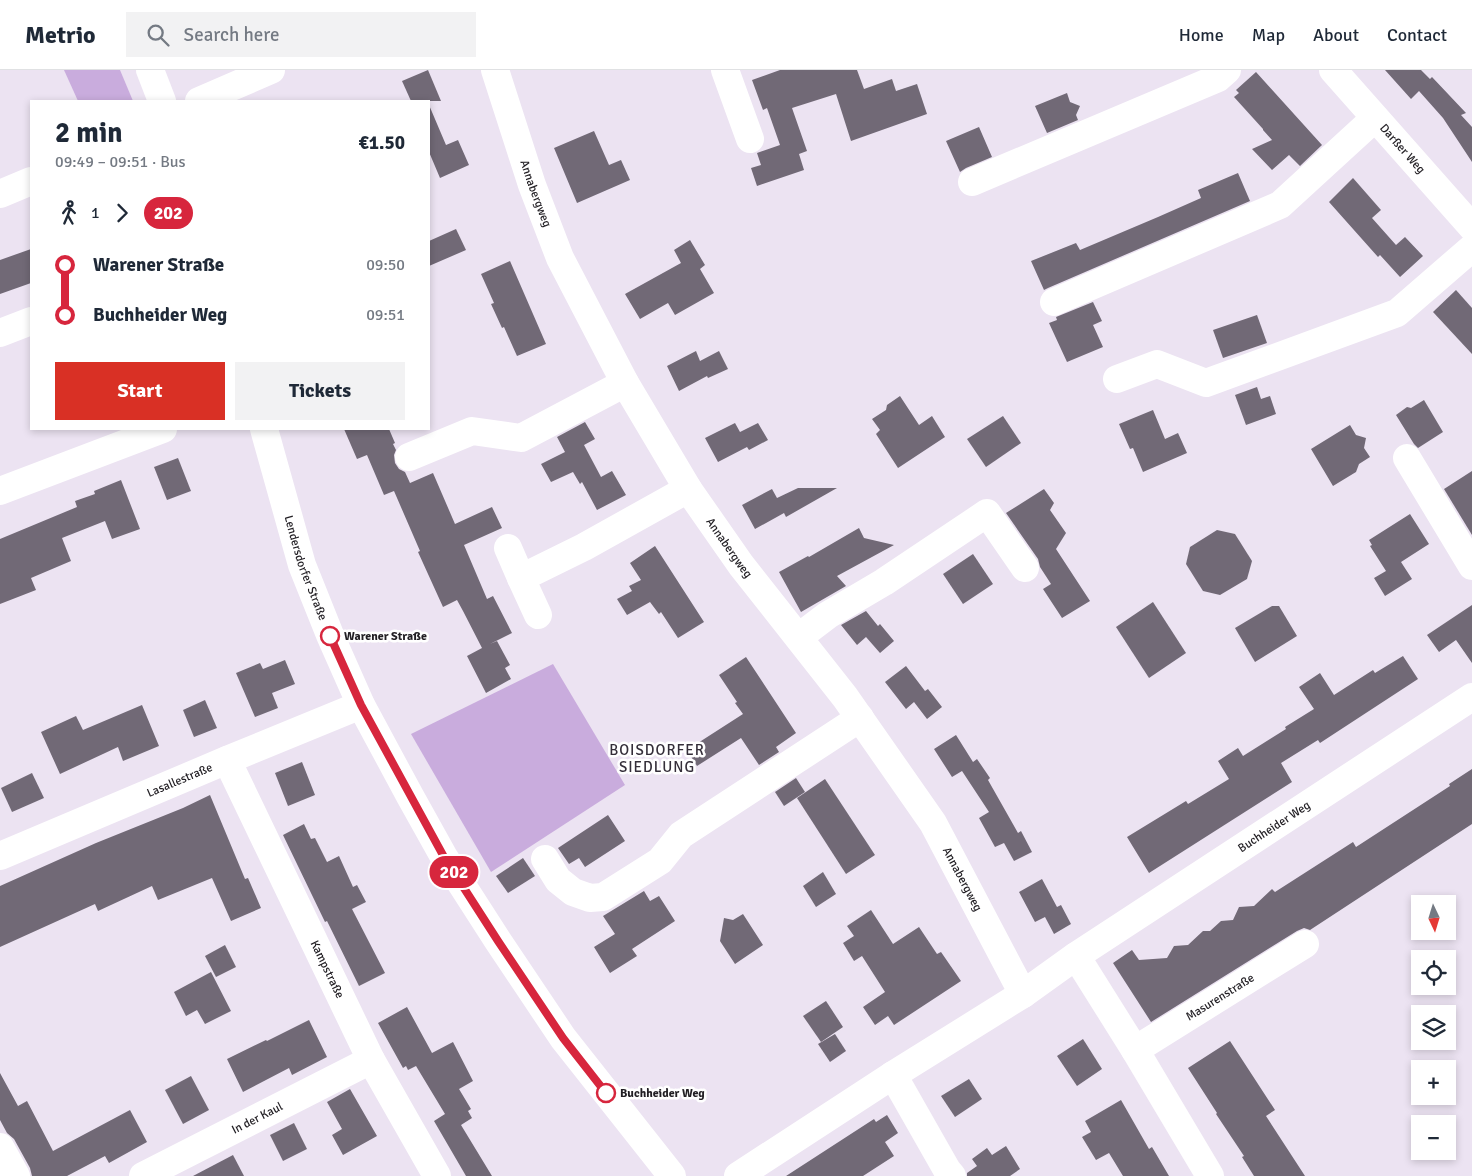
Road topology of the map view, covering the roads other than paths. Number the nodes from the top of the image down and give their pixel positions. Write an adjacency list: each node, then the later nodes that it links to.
1 (150, 70): 7 (street)
2 (270, 70): 8 (street)
3 (496, 70): 20 (street, Annabergweg)
4 (725, 70): 10 (street)
5 (1226, 70): 12 (street)
6 (1333, 70): 9 (street, Darßer Weg)
7 (162, 100)
8 (201, 100)
9 (1375, 118): 14 (street, Darßer Weg); 16 (street)
10 (750, 139)
11 (30, 181): 13 (street)
12 (972, 182)
13 (0, 194)
14 (1472, 227)
15 (1472, 248): 19 (street)
16 (1054, 302)
17 (30, 321): 18 (street)
18 (0, 333)
19 (1116, 379)
20 (625, 383): 24 (street); 26 (street, Annabergweg)
21 (157, 430): 23 (street)
22 (264, 430): 35 (street, Lendersdorfer Straße)
23 (124, 436): 27 (street)
24 (409, 457)
25 (1407, 458): 29 (street)
26 (688, 489): 31 (street); 33 (street, Annabergweg)
27 (0, 491)
28 (508, 548): 31 (street)
29 (1472, 566)
30 (1025, 568): 33 (street)
31 (522, 578): 32 (street)
32 (538, 615)
33 (799, 637): 36 (street, Annabergweg)
34 (1472, 697): 41 (street, Buchheider Weg)
35 (361, 705): 37 (street, Lasallestraße); 50 (street, Lendersdorfer Straße)
36 (860, 718): 39 (street); 42 (street, Annabergweg)
37 (227, 760): 38 (street, Lasallestraße); 44 (street, Kampstraße)
38 (0, 856)
39 (545, 859)
40 (1305, 944): 43 (street, Masurenstraße)
41 (1076, 956): 42 (street, Buchheider Weg); 43 (street)
42 (1023, 994): 45 (street, Buchheider Weg)
43 (1135, 1050): 53 (street)
44 (371, 1060): 48 (street, In der Kaul); 49 (street, Kampstraße)
45 (893, 1075): 51 (street, Buchheider Weg); 52 (street)
46 (0, 1147): 47 (street)
47 (16, 1176)
48 (142, 1176)
49 (436, 1176)
50 (672, 1176)
51 (738, 1176)
52 (952, 1176)
53 (1210, 1176)

